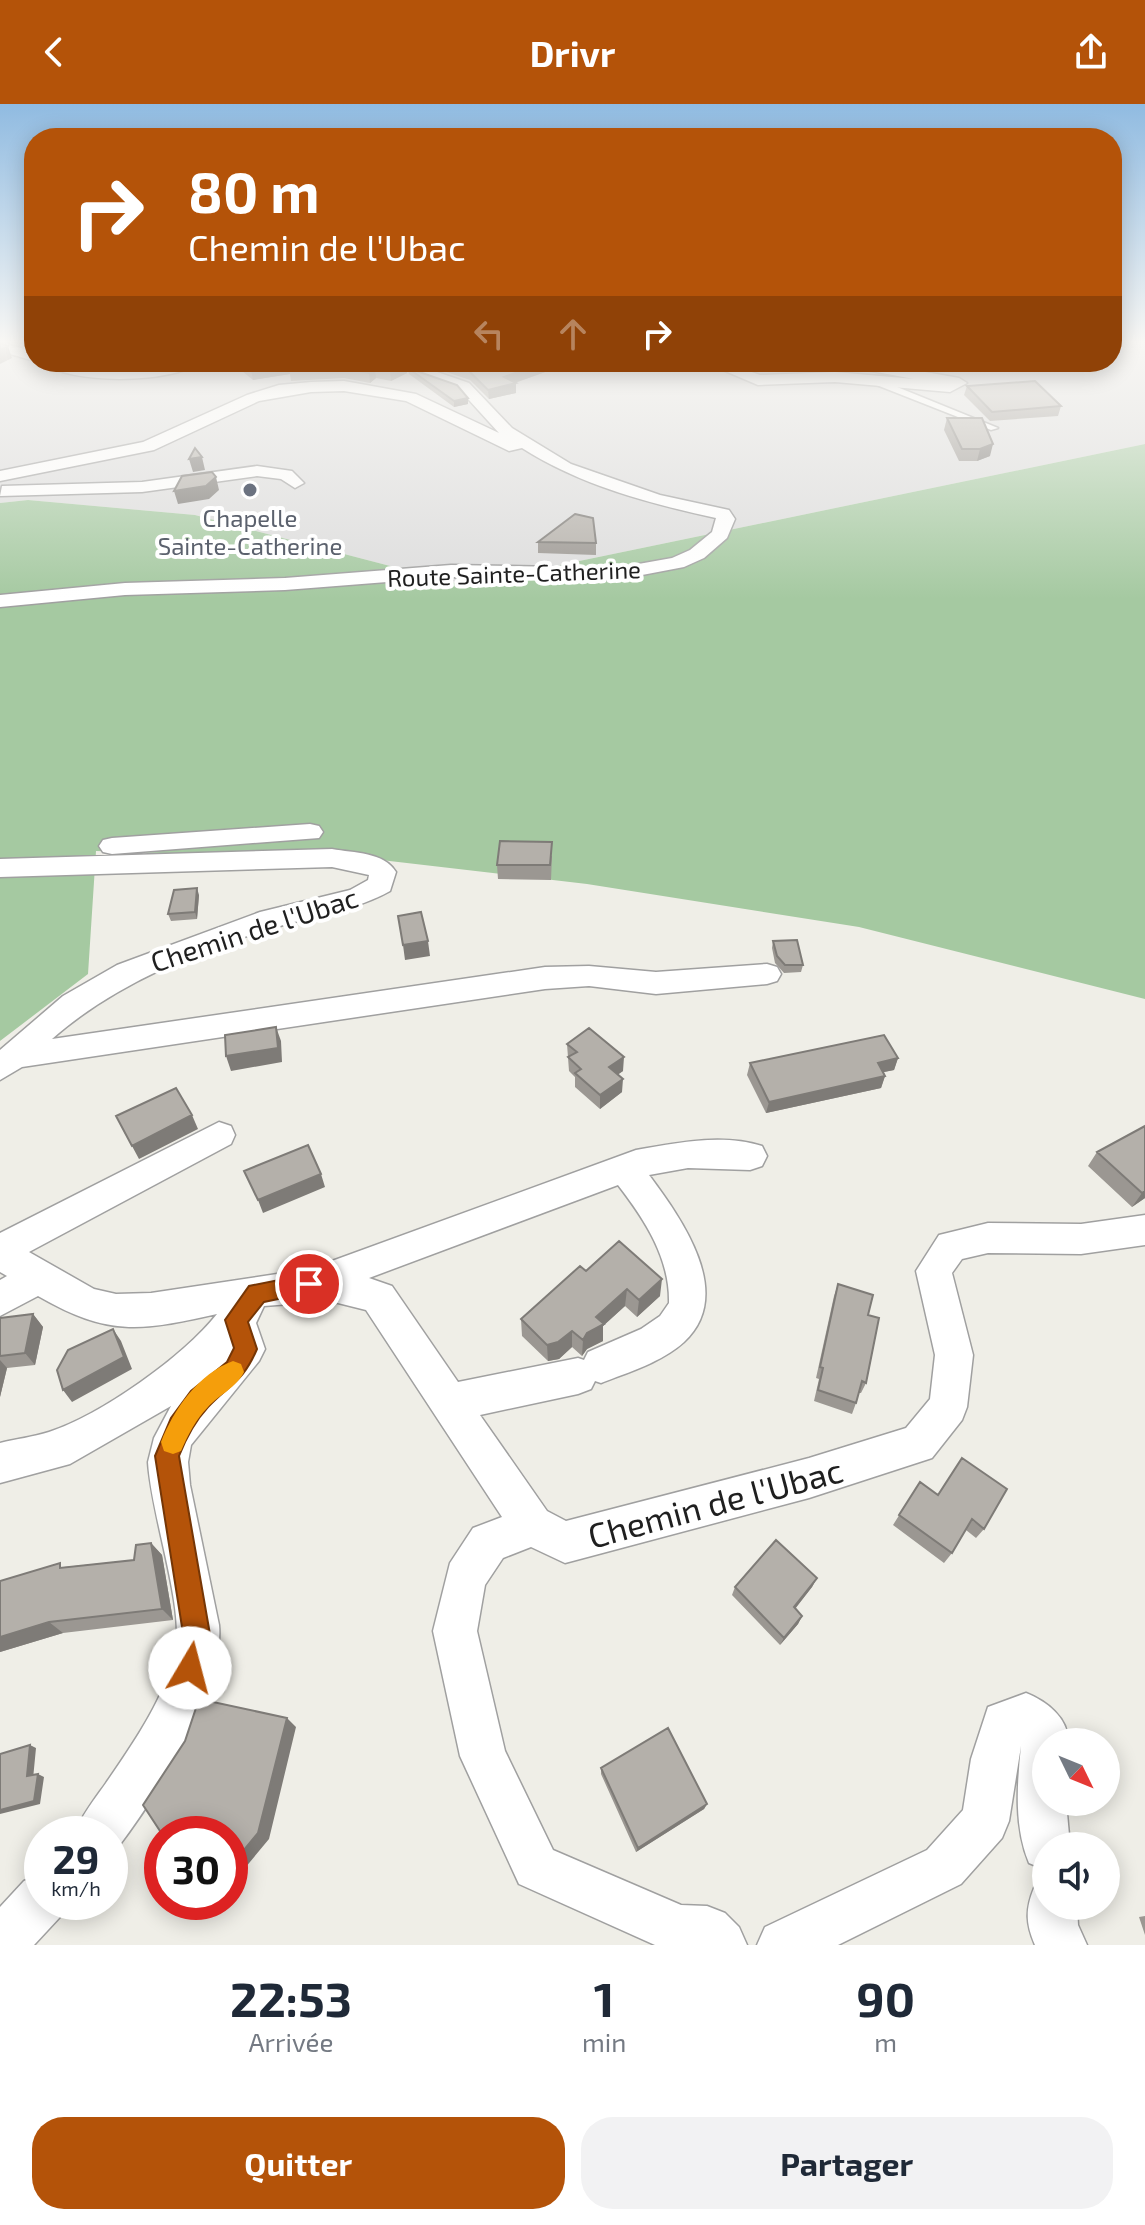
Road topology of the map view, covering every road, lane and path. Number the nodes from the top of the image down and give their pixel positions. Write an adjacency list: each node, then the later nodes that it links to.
1 (194, 427): 5 (street)
2 (469, 427): 4 (street)
3 (502, 427): 4 (street, Route Sainte-Catherine)
4 (528, 448): 8 (street, Route Sainte-Catherine)
5 (0, 476)
6 (295, 483): 7 (street)
7 (0, 491)
8 (0, 601)
9 (310, 832): 10 (street)
10 (0, 862)
11 (0, 868): 13 (street, Chemin de l'Ubac)
12 (767, 974): 13 (street)
13 (7, 1062)
14 (219, 1135): 18 (street)
15 (750, 1156): 16 (street)
16 (624, 1168): 20 (street); 23 (street)
17 (1145, 1230): 25 (street, Chemin de l'Ubac)
18 (0, 1251): 19 (street)
19 (39, 1276): 21 (street); 22 (street)
20 (309, 1284): 22 (street); 23 (street)
21 (0, 1299)
22 (247, 1306): 24 (street); 26 (street)
23 (449, 1403): 25 (street)
24 (0, 1463)
25 (532, 1526): 31 (street)
26 (114, 1816)
27 (1045, 1832): 32 (street)
28 (24, 1918): 30 (street)
29 (1053, 1920): 33 (street)
30 (0, 1944)
31 (721, 1945)
32 (783, 1945)
33 (1061, 1945)

